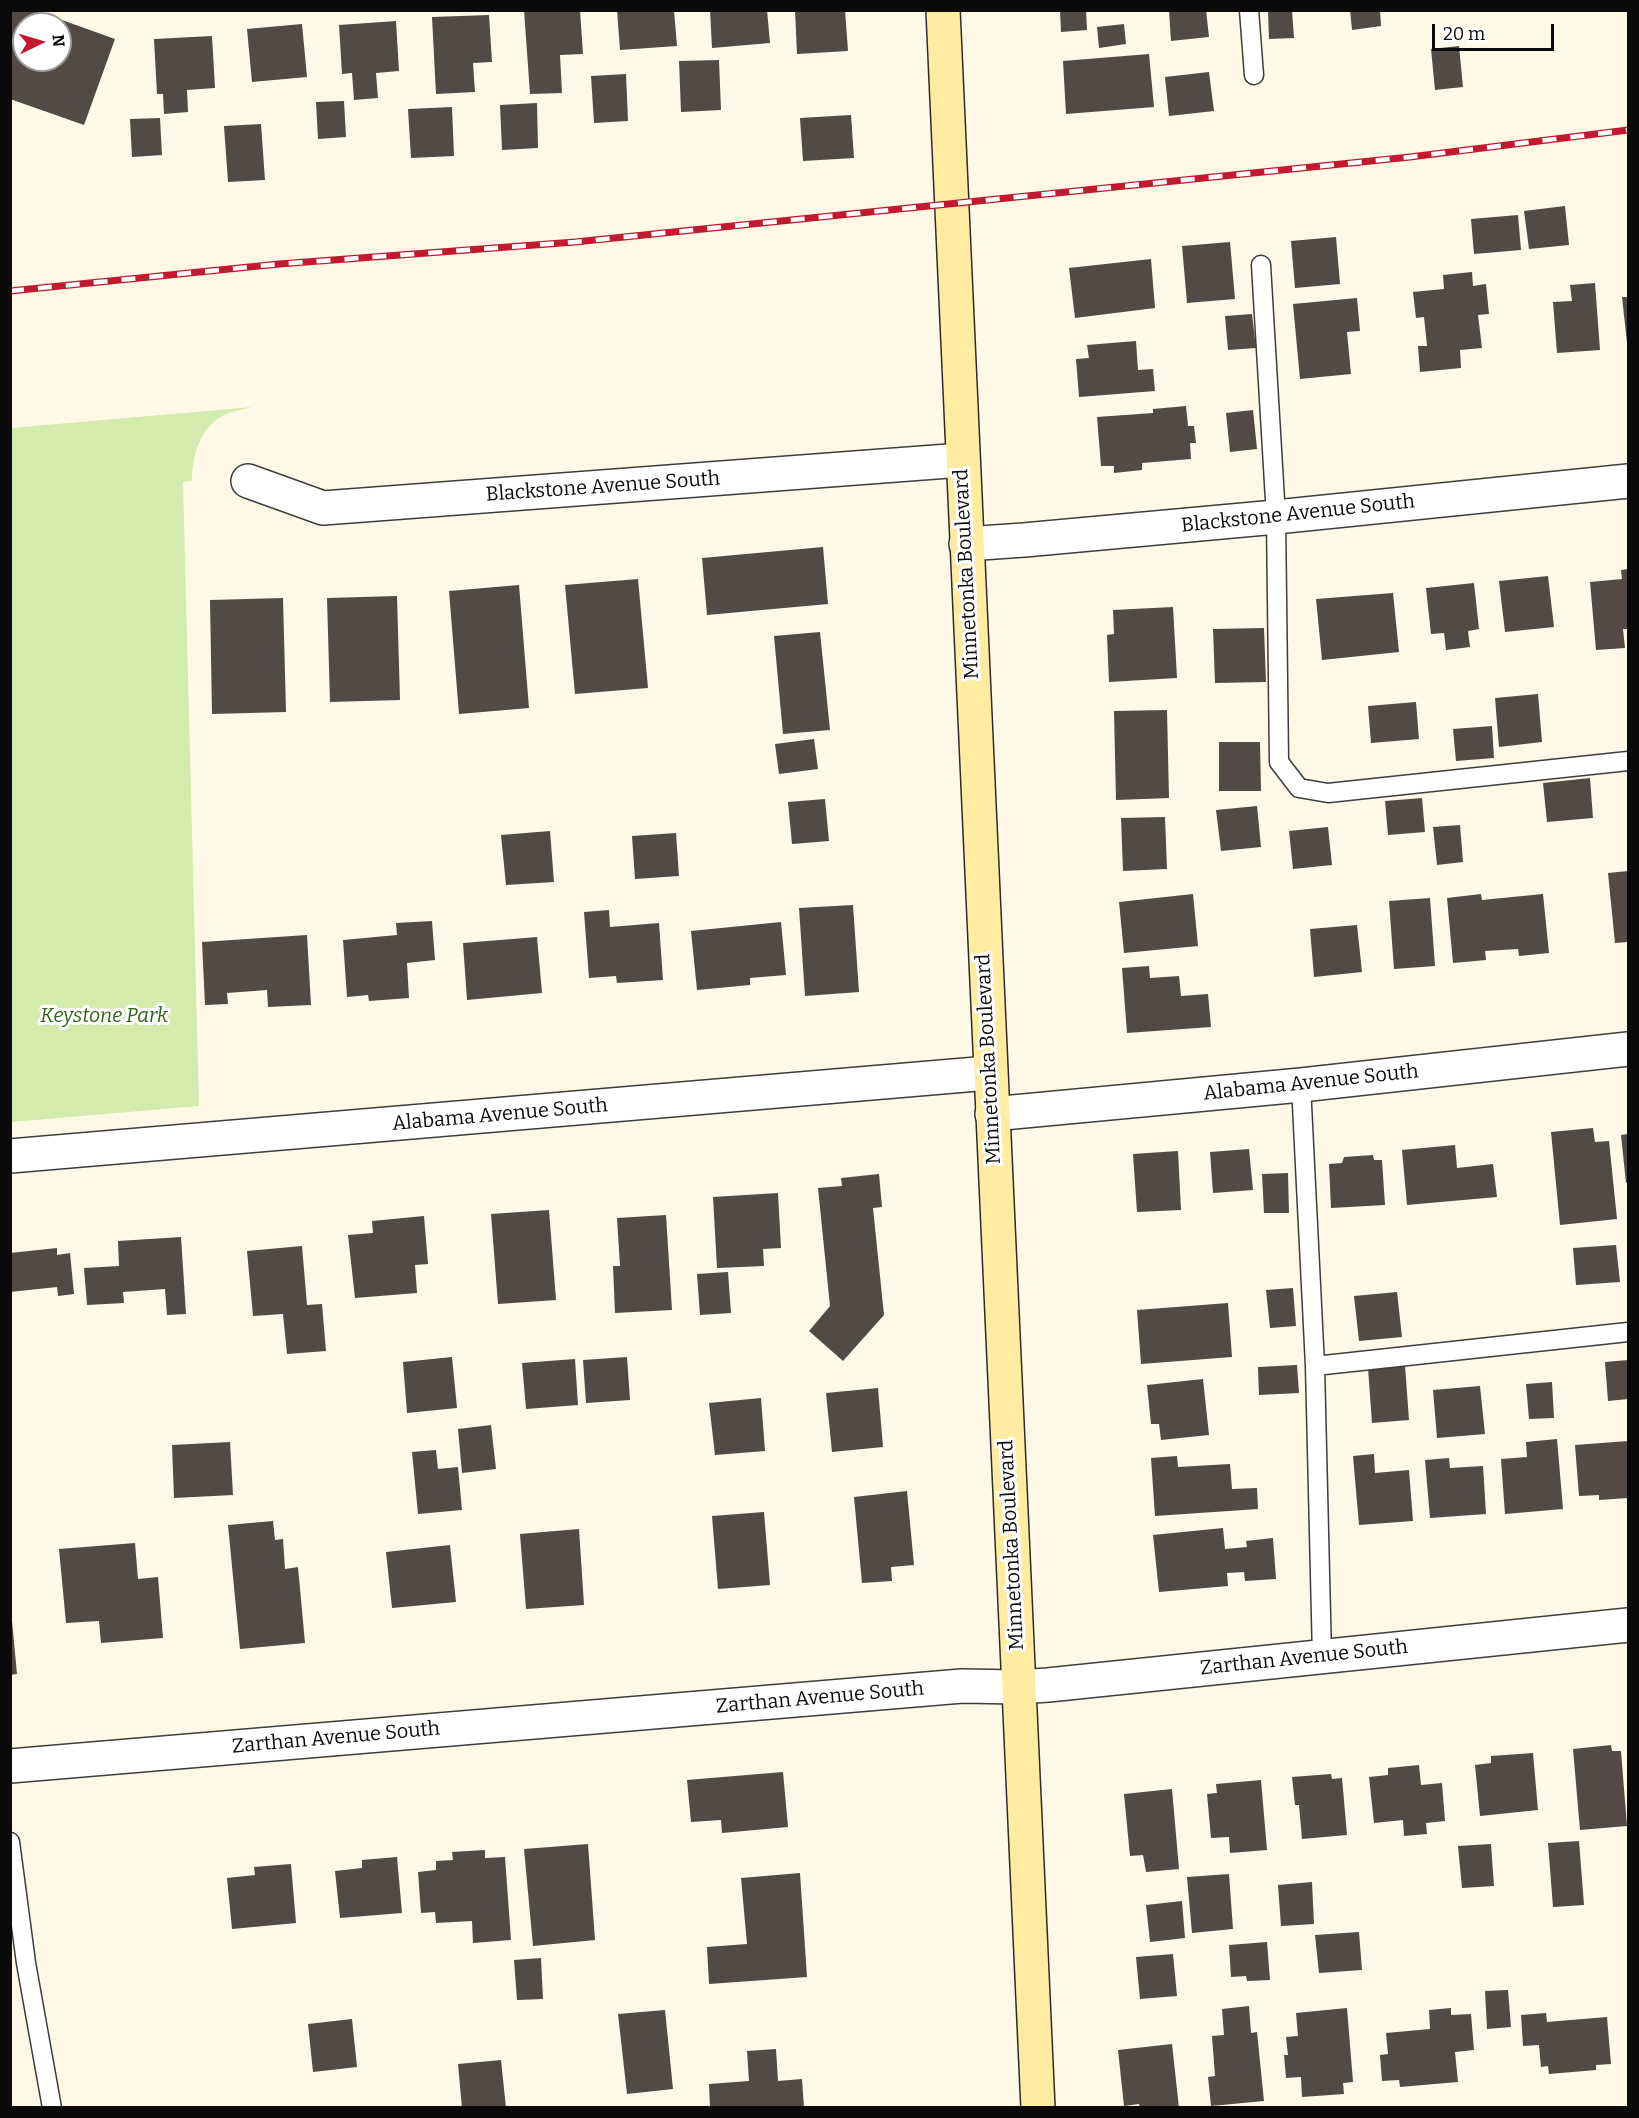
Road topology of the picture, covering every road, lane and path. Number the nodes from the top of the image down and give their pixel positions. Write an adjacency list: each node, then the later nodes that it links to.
1 (943, 10): 5 (main road, Minnetonka Boulevard)
2 (1249, 10): 3 (lane)
3 (1254, 75)
4 (1261, 265): 8 (lane)
5 (962, 460): 6 (street, Blackstone Avenue South); 9 (main road, Minnetonka Boulevard)
6 (248, 481)
7 (1629, 481): 8 (street, Blackstone Avenue South)
8 (1276, 517): 9 (street, Blackstone Avenue South); 10 (lane)
9 (966, 544): 12 (main road, Minnetonka Boulevard)
10 (1629, 761)
11 (1629, 1049): 13 (street, Alabama Avenue South)
12 (989, 1073): 14 (main road, Minnetonka Boulevard); 15 (street, Alabama Avenue South)
13 (1302, 1085): 14 (street, Alabama Avenue South); 17 (lane)
14 (992, 1114): 20 (main road, Minnetonka Boulevard)
15 (10, 1156)
16 (1629, 1332): 17 (lane)
17 (1315, 1366): 19 (lane)
18 (1629, 1625): 19 (street, Zarthan Avenue South)
19 (1322, 1657): 20 (street, Zarthan Avenue South)
20 (1018, 1687): 21 (street, Zarthan Avenue South); 24 (main road, Minnetonka Boulevard)
21 (10, 1766)
22 (10, 1842): 23 (lane)
23 (51, 2108)
24 (1038, 2108)

